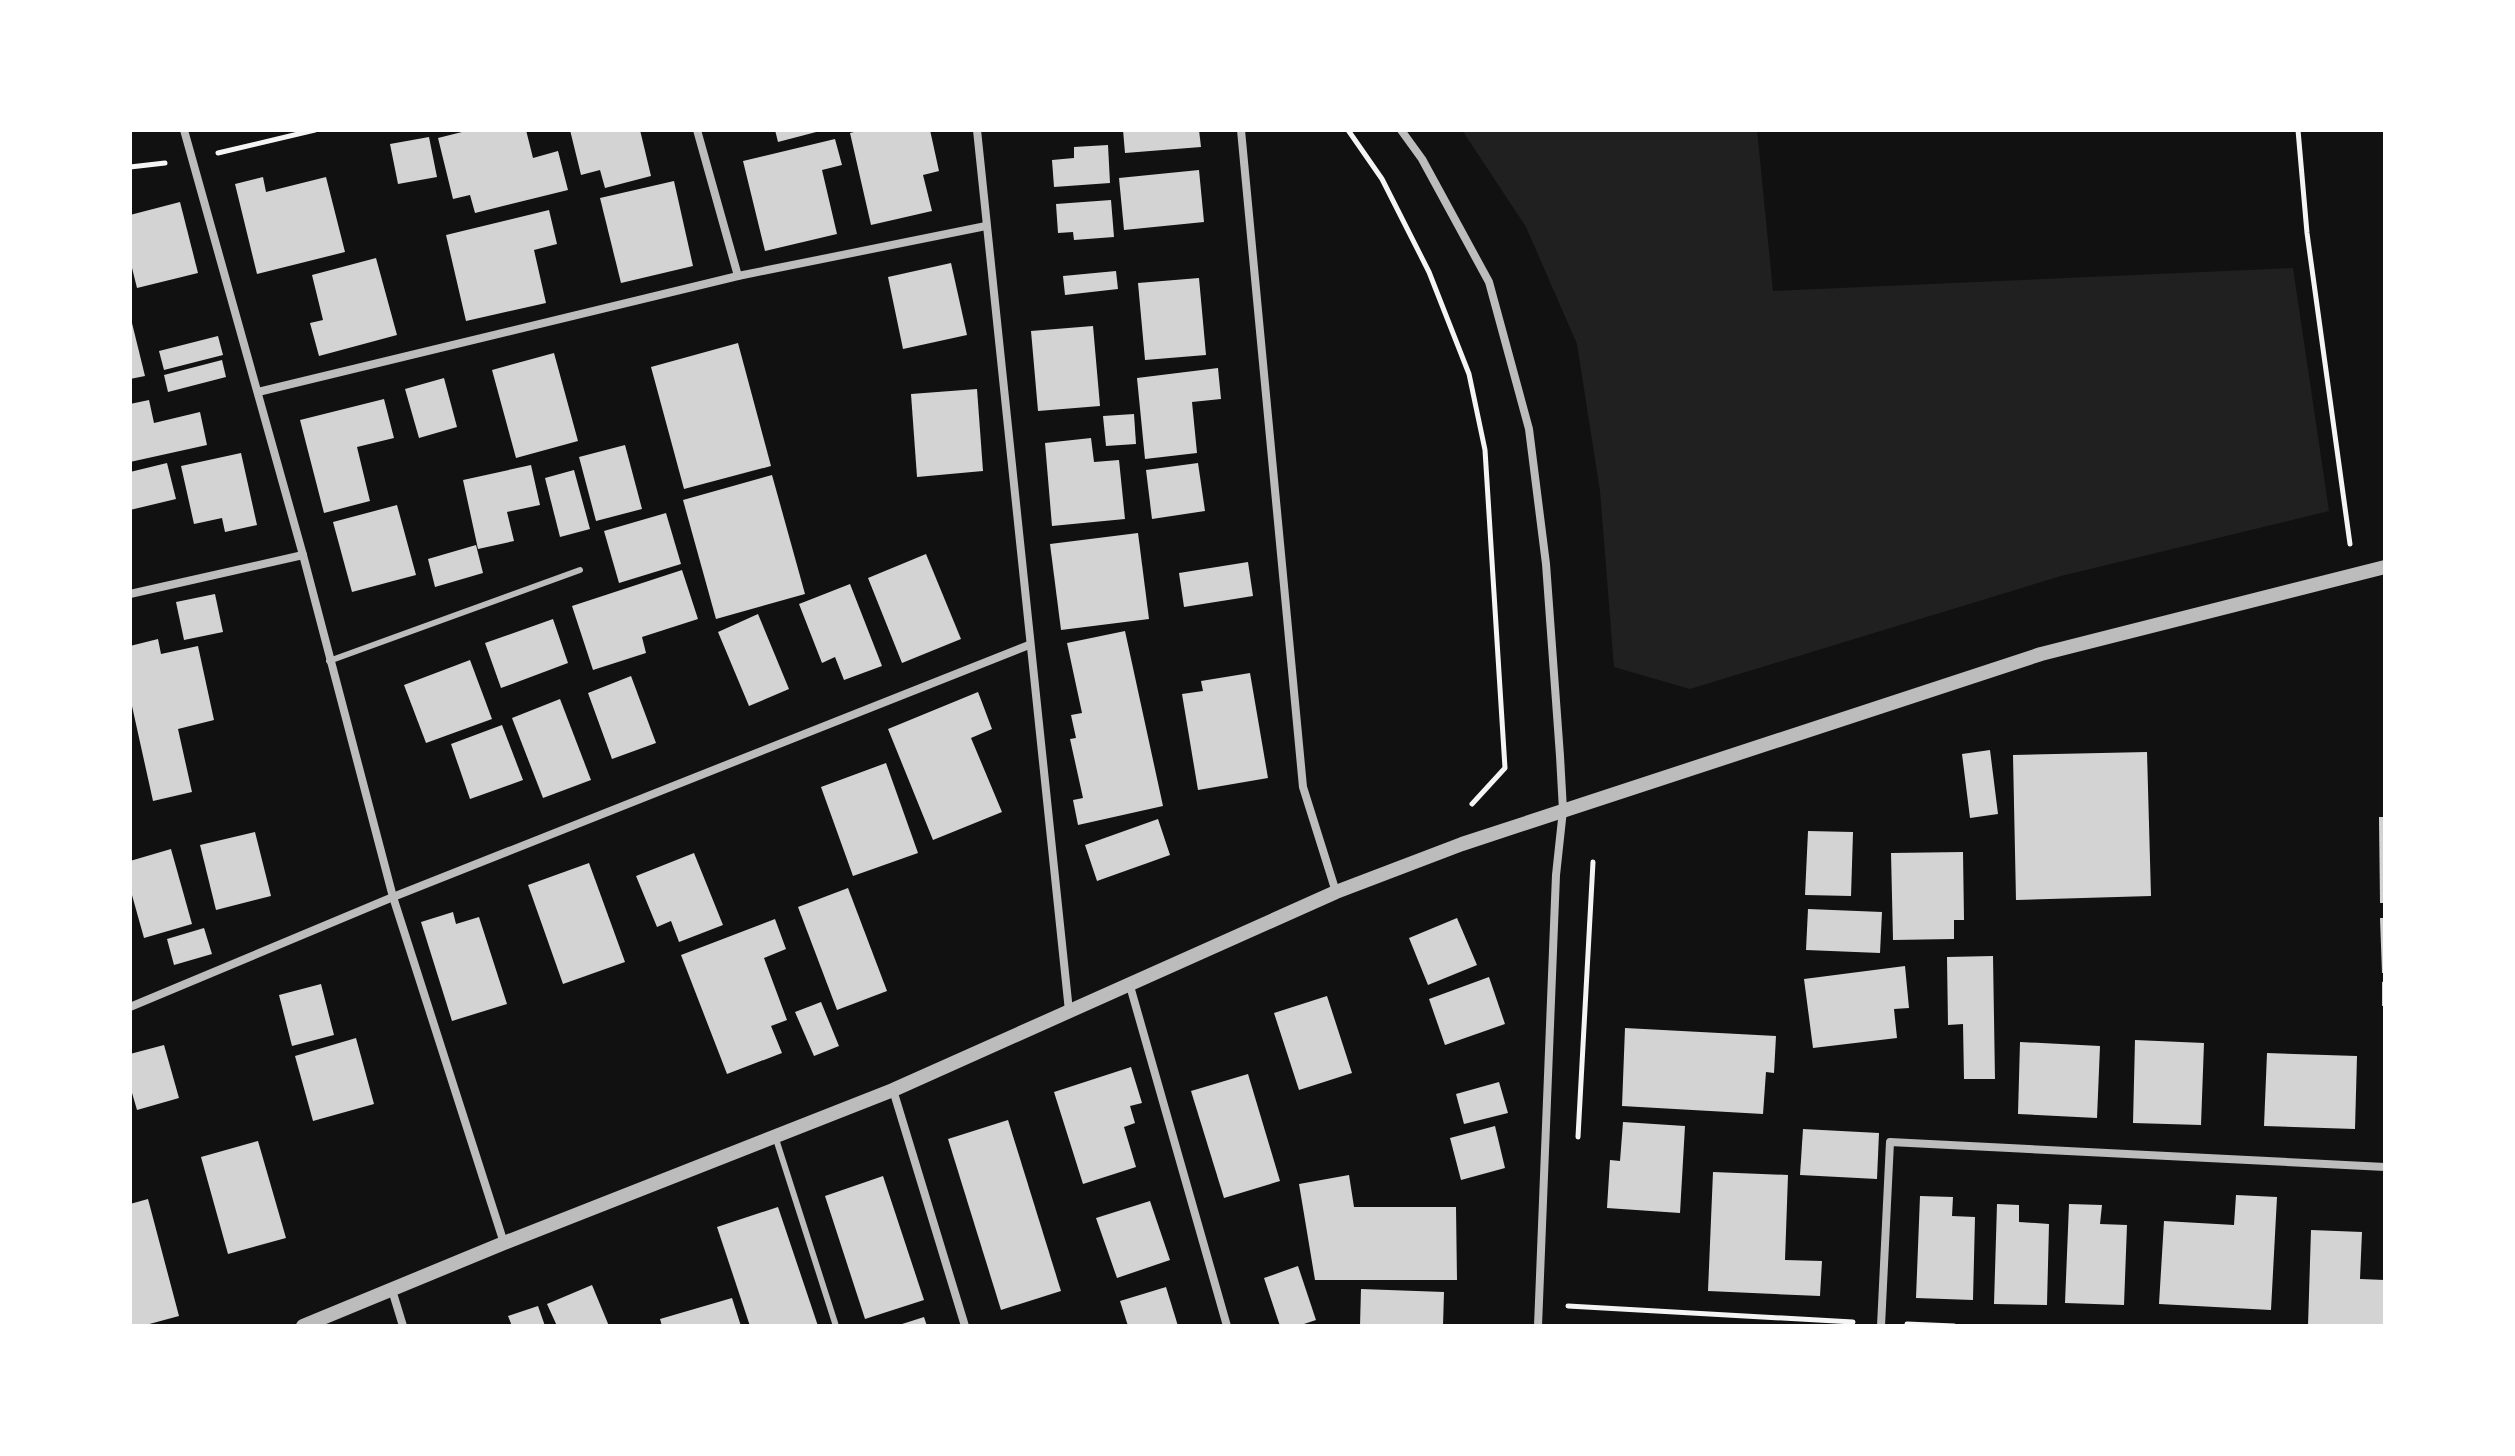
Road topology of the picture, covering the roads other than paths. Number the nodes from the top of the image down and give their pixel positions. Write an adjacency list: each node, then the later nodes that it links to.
1 (184, 130): 8 (street)
2 (697, 130): 7 (street)
3 (977, 130): 6 (street)
4 (1241, 130): 16 (street)
5 (1401, 130): 15 (street)
6 (986, 226): 7 (street); 13 (street)
7 (738, 276): 8 (street)
8 (258, 392): 9 (street)
9 (303, 555): 12 (street); 14 (street)
10 (2385, 567): 15 (street)
11 (580, 570): 14 (lane)
12 (130, 594)
13 (1029, 645): 17 (street); 20 (street)
14 (329, 661): 17 (street)
15 (1563, 810): 16 (street); 32 (street)
16 (1336, 892): 18 (street)
17 (393, 897): 19 (street); 24 (street)
18 (1130, 986): 20 (street); 31 (street)
19 (130, 1007)
20 (1070, 1012): 21 (street)
21 (893, 1090): 22 (street); 30 (street)
22 (775, 1136): 24 (street); 29 (lane)
23 (2385, 1167): 26 (street)
24 (504, 1243): 25 (street)
25 (392, 1290): 27 (street); 28 (street)
26 (1881, 1325)
27 (303, 1326)
28 (403, 1326)
29 (836, 1326)
30 (965, 1326)
31 (1227, 1326)
32 (1538, 1326)

